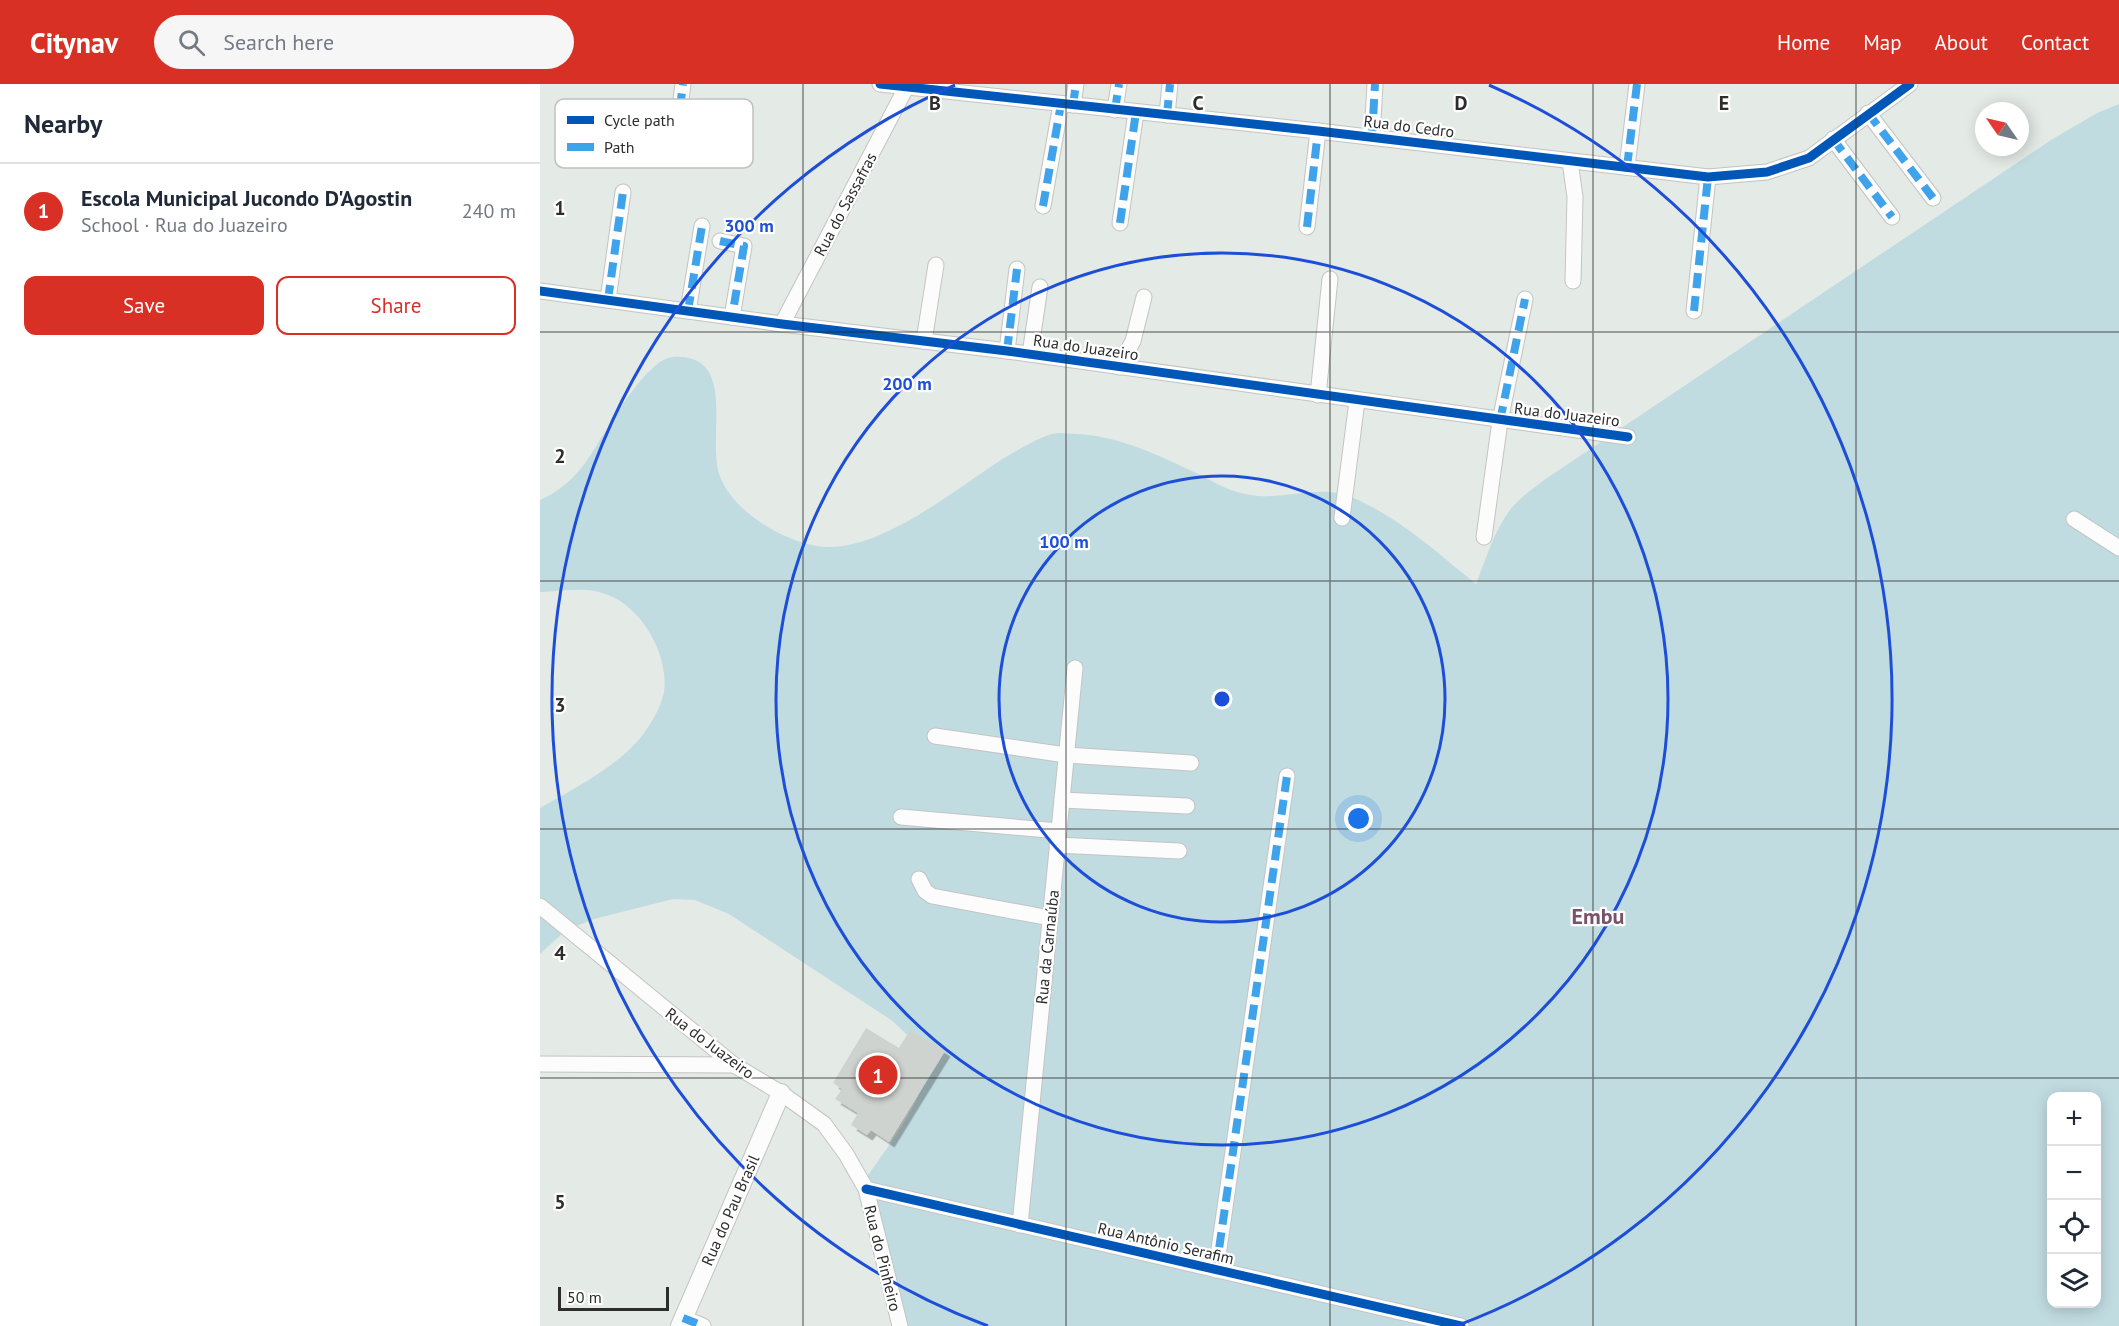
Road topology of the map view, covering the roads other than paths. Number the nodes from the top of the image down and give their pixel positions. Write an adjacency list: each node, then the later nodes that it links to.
1 (683, 84): 10 (street)
2 (880, 84): 9 (street, Rua do Cedro)
3 (1076, 84): 11 (street)
4 (1119, 84): 12 (street)
5 (1170, 84): 15 (street)
6 (1375, 84): 17 (street)
7 (1637, 84): 20 (street)
8 (1910, 84): 14 (street, Rua do Cedro)
9 (907, 86): 11 (street, Rua do Cedro); 42 (street, Rua do Sassafras)
10 (681, 99)
11 (1067, 105): 12 (street, Rua do Cedro); 24 (street)
12 (1115, 110): 13 (street, Rua do Cedro)
13 (1136, 112): 15 (street, Rua do Cedro); 26 (street)
14 (1868, 113): 18 (street, Rua do Cedro); 23 (street)
15 (1167, 115): 16 (street, Rua do Cedro)
16 (1318, 131): 17 (street, Rua do Cedro); 28 (street)
17 (1372, 137): 19 (street, Rua do Cedro)
18 (1833, 139): 21 (street, Rua do Cedro); 25 (street)
19 (1570, 160): 20 (street, Rua do Cedro); 33 (street)
20 (1627, 167): 21 (street, Rua do Cedro)
21 (1708, 177): 40 (street)
22 (623, 192): 38 (street)
23 (1933, 198)
24 (1043, 206)
25 (1892, 217)
26 (1120, 223)
27 (702, 226): 39 (street)
28 (1306, 226)
29 (720, 241): 41 (street)
30 (936, 265): 43 (street)
31 (1017, 269): 44 (street)
32 (1330, 279): 47 (street)
33 (1573, 281)
34 (1040, 287): 45 (street)
35 (540, 291): 38 (street, Rua do Juazeiro)
36 (1144, 297): 46 (street)
37 (1525, 299): 49 (street)
38 (608, 300): 39 (street, Rua do Juazeiro)
39 (688, 311): 41 (street, Rua do Juazeiro)
40 (1694, 311)
41 (732, 317): 42 (street, Rua do Juazeiro)
42 (782, 324): 43 (street, Rua do Juazeiro)
43 (924, 341): 44 (street, Rua do Juazeiro)
44 (1007, 351): 45 (street, Rua do Juazeiro)
45 (1030, 354): 46 (street, Rua do Juazeiro)
46 (1119, 367): 47 (street, Rua do Juazeiro)
47 (1318, 395): 48 (street, Rua do Juazeiro)
48 (1357, 401): 49 (street, Rua do Juazeiro); 51 (street)
49 (1500, 421): 50 (street, Rua do Juazeiro); 53 (street)
50 (1628, 437)
51 (1342, 518)
52 (2074, 519): 54 (street)
53 (1484, 537)
54 (2119, 548)
55 (1075, 668): 57 (street, Rua da Carnaúba)
56 (934, 736): 57 (street)
57 (1066, 755): 58 (street); 60 (street, Rua da Carnaúba)
58 (1191, 763)
59 (1287, 776): 73 (street)
60 (1062, 801): 61 (street); 63 (street, Rua da Carnaúba)
61 (1187, 806)
62 (901, 817): 63 (street)
63 (1058, 838): 64 (street); 67 (street, Rua da Carnaúba)
64 (1179, 851)
65 (919, 879): 67 (street)
66 (540, 906): 69 (street, Rua do Juazeiro)
67 (1050, 918): 72 (street, Rua da Carnaúba)
68 (540, 1064): 69 (street)
69 (734, 1065): 70 (street, Rua do Juazeiro)
70 (781, 1093): 71 (street, Rua do Juazeiro); 74 (street, Rua do Pau Brasil)
71 (866, 1189): 72 (street, Rua Antônio Serafim); 76 (street, Rua do Pinheiro)
72 (1020, 1225): 73 (street, Rua Antônio Serafim)
73 (1216, 1270): 77 (street, Rua Antônio Serafim)
74 (682, 1322): 75 (street)
75 (702, 1326)
76 (900, 1326)
77 (1461, 1326)

